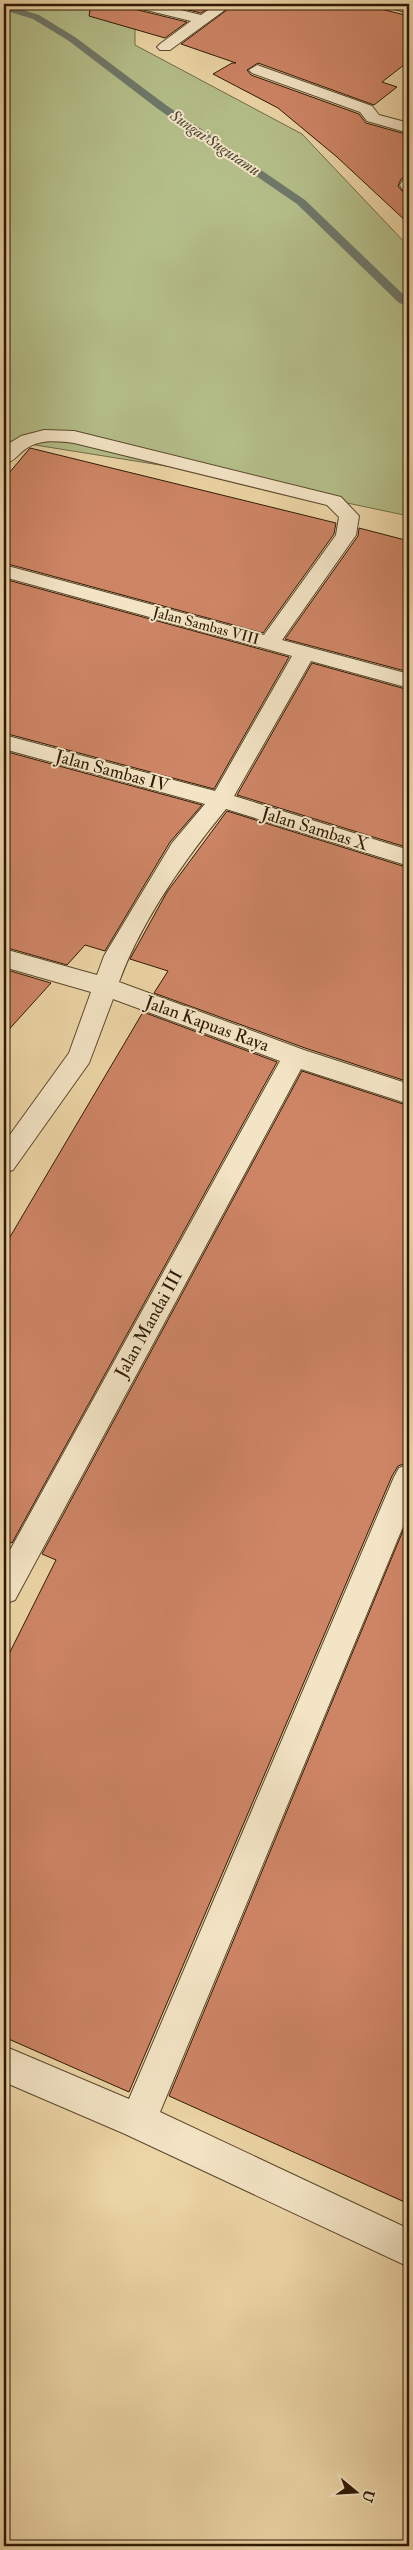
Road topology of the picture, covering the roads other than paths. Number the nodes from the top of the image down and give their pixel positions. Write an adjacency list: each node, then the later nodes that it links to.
1 (139, 4): 5 (street)
2 (226, 4): 5 (street)
3 (391, 4): 4 (street)
4 (409, 9)
5 (204, 20): 6 (street)
6 (165, 47)
7 (257, 70): 8 (street)
8 (409, 128)
9 (4, 458): 11 (street)
10 (4, 571): 11 (street, Jalan Sambas VIII)
11 (269, 643): 12 (street, Jalan Sambas VIII)
12 (304, 653): 13 (street, Jalan Sambas VIII); 15 (street)
13 (409, 681)
14 (4, 742): 15 (street, Jalan Sambas IV)
15 (221, 800): 16 (street, Jalan Sambas X); 18 (street)
16 (409, 858)
17 (4, 958): 18 (street, Jalan Kapuas Raya)
18 (106, 987): 19 (street, Jalan Kapuas Raya); 21 (street)
19 (295, 1057): 20 (street, Jalan Kapuas Raya); 23 (street, Jalan Mandai III)
20 (409, 1094)
21 (4, 1163)
22 (409, 1476): 25 (street)
23 (4, 1590)
24 (4, 2064): 25 (street)
25 (138, 2121): 26 (street)
26 (409, 2248)

